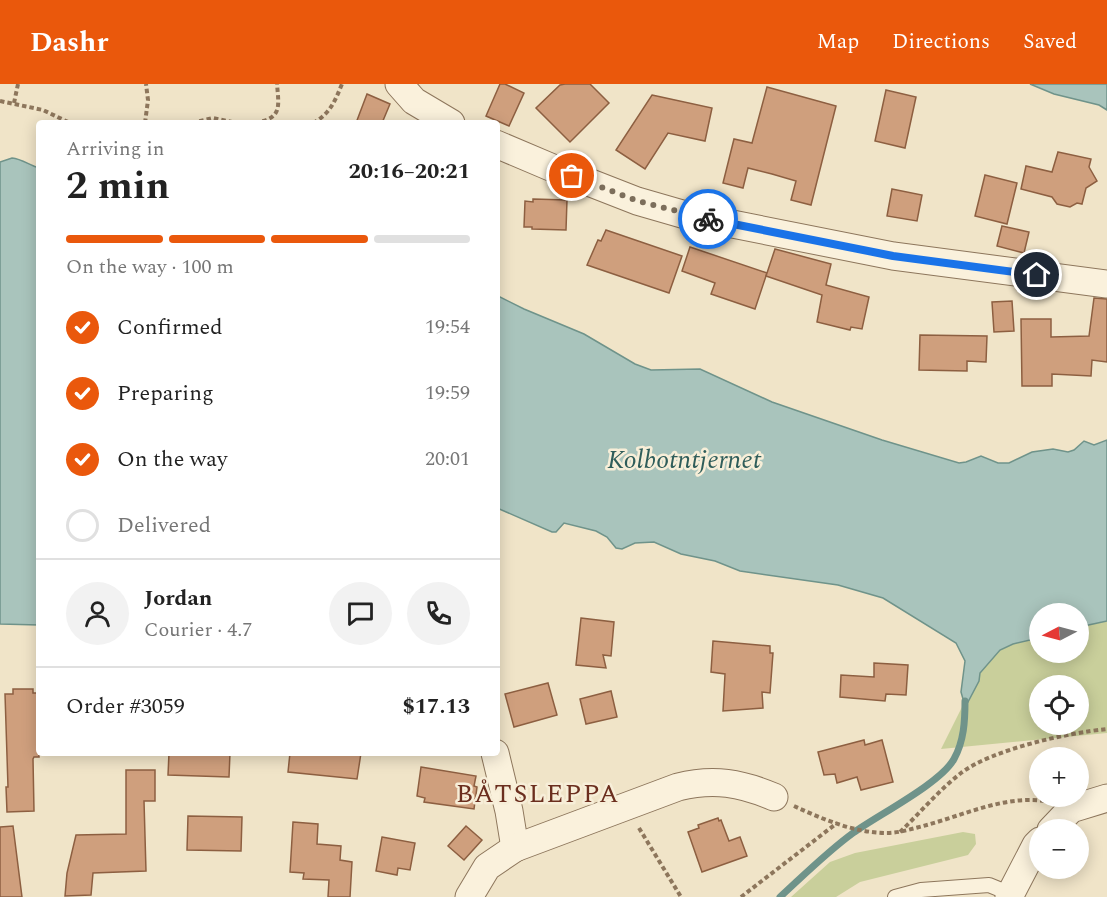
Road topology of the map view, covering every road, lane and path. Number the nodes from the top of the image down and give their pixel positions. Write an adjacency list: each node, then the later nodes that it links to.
1 (18, 84): 7 (path)
2 (146, 84): 10 (path)
3 (277, 84): 8 (path)
4 (342, 84): 15 (path)
5 (399, 84): 16 (street)
6 (0, 101): 7 (path)
7 (14, 103): 9 (path)
8 (273, 117): 13 (path); 14 (path)
9 (64, 120)
10 (145, 120)
11 (208, 120): 12 (path)
12 (226, 120)
13 (264, 120)
14 (275, 120)
15 (318, 120)
16 (446, 120)
17 (500, 146): 18 (street)
18 (1107, 284)
19 (1107, 729): 27 (path)
20 (496, 756): 28 (street)
21 (774, 797): 23 (street); 26 (path)
22 (1107, 798): 24 (street)
23 (640, 801): 28 (street); 32 (path)
24 (1071, 809): 25 (street); 27 (path)
25 (1061, 819)
26 (837, 823): 27 (path); 33 (path)
27 (900, 832)
28 (515, 848): 31 (street)
29 (1029, 858): 30 (street)
30 (1010, 895): 34 (lane)
31 (469, 897)
32 (681, 897)
33 (741, 897)
34 (896, 897)

